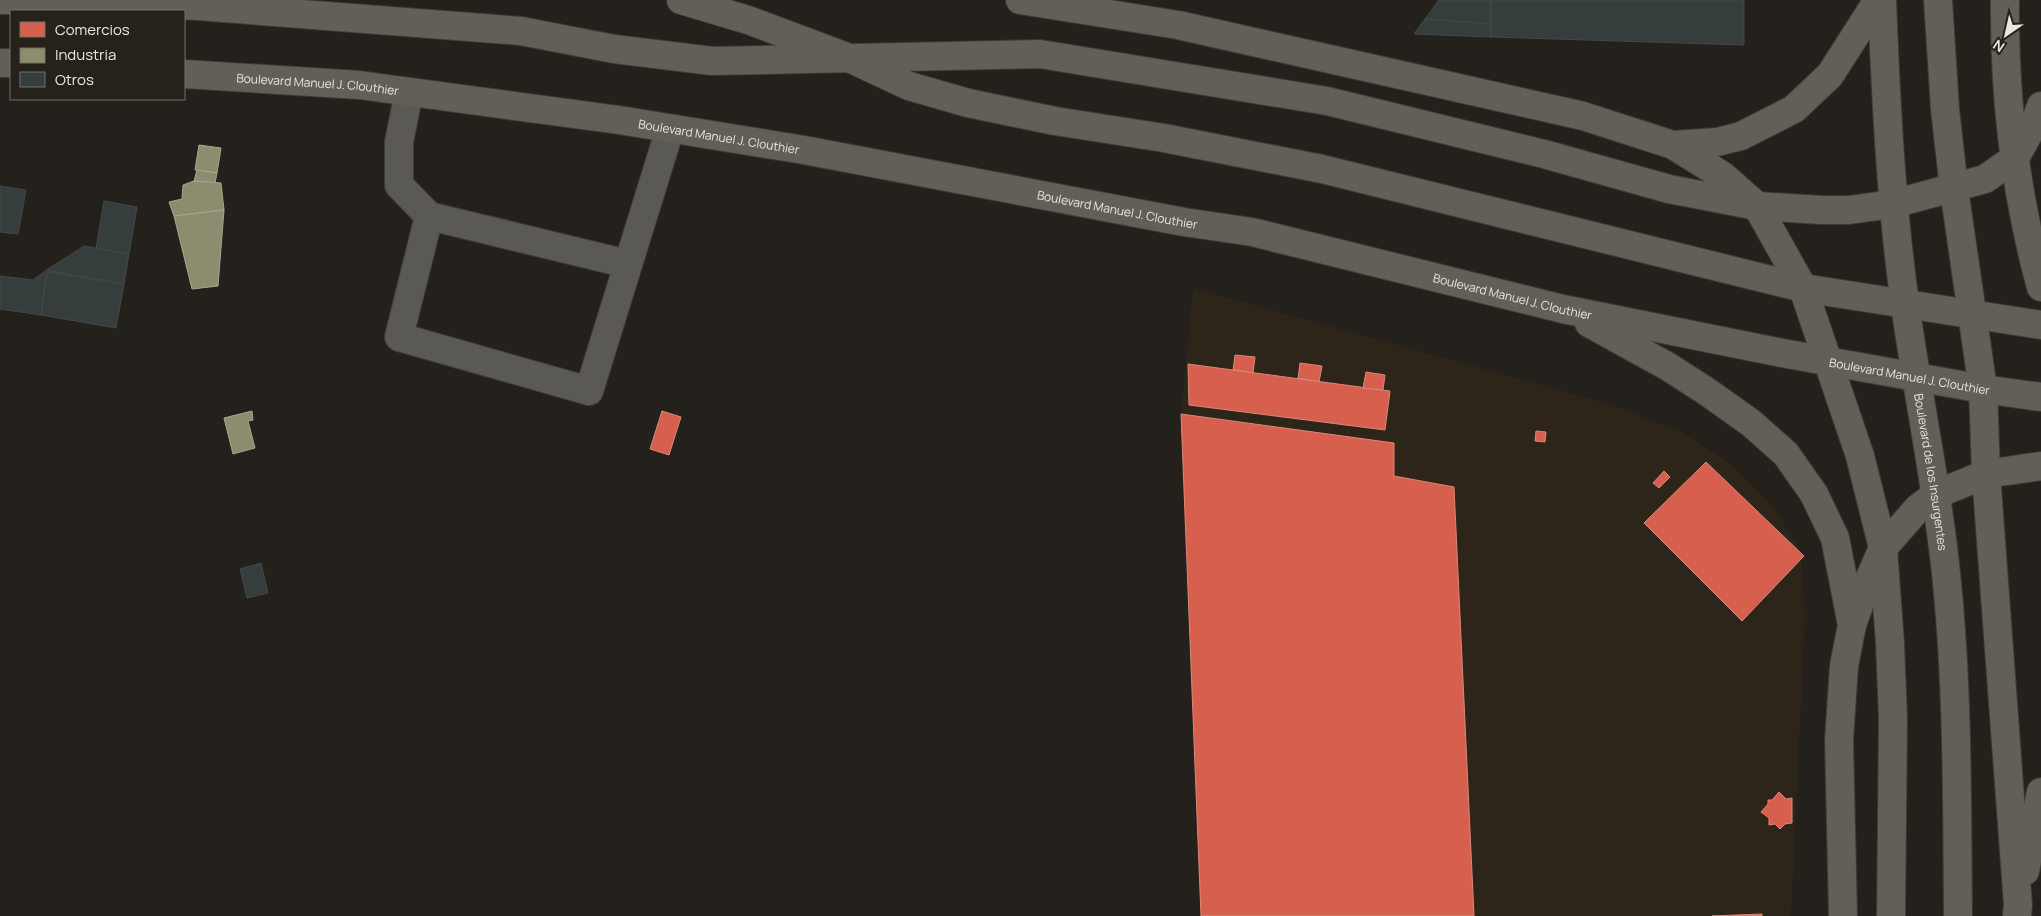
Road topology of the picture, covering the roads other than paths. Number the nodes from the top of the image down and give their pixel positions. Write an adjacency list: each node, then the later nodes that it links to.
1 (0, 0): 8 (main road)
2 (681, 0): 8 (main road)
3 (1020, 0): 13 (main road)
4 (1878, 0): 13 (main road)
5 (1882, 0): 16 (main road, Boulevard de los Insurgentes)
6 (1938, 0): 15 (main road)
7 (2006, 0): 14 (main road)
8 (847, 57): 17 (main road); 21 (main road)
9 (185, 74): 10 (main road, Boulevard Manuel J. Clouthier)
10 (409, 92): 12 (main road, Boulevard Manuel J. Clouthier); 18 (lane)
11 (2041, 106): 14 (main road)
12 (670, 128): 19 (lane); 23 (main road, Boulevard Manuel J. Clouthier)
13 (1674, 145): 17 (main road)
14 (2015, 158): 15 (main road); 20 (main road)
15 (1954, 189): 16 (main road); 24 (main road)
16 (1893, 204): 17 (main road); 22 (main road, Boulevard de los Insurgentes)
17 (1757, 206): 21 (main road)
18 (429, 216): 19 (lane); 19 (lane)
19 (628, 264)
20 (2041, 287)
21 (1803, 288): 22 (main road); 26 (main road)
22 (1905, 305): 24 (main road); 27 (main road, Boulevard de los Insurgentes)
23 (1564, 309): 26 (main road, Boulevard Manuel J. Clouthier); 34 (main road)
24 (1971, 315): 25 (main road); 28 (main road)
25 (2041, 326)
26 (1829, 362): 27 (main road, Boulevard Manuel J. Clouthier); 33 (main road)
27 (1917, 377): 28 (main road, Boulevard Manuel J. Clouthier); 32 (main road, Boulevard de los Insurgentes)
28 (1983, 388): 29 (main road, Boulevard Manuel J. Clouthier); 31 (main road)
29 (2041, 397)
30 (2041, 466): 31 (main road)
31 (1986, 474): 32 (main road); 36 (main road)
32 (1937, 494): 33 (main road); 39 (main road, Boulevard de los Insurgentes)
33 (1883, 548): 34 (main road); 38 (main road)
34 (1852, 625): 37 (main road)
35 (2041, 792): 36 (main road)
36 (2018, 910)
37 (1843, 916)
38 (1891, 916)
39 (1958, 916)

